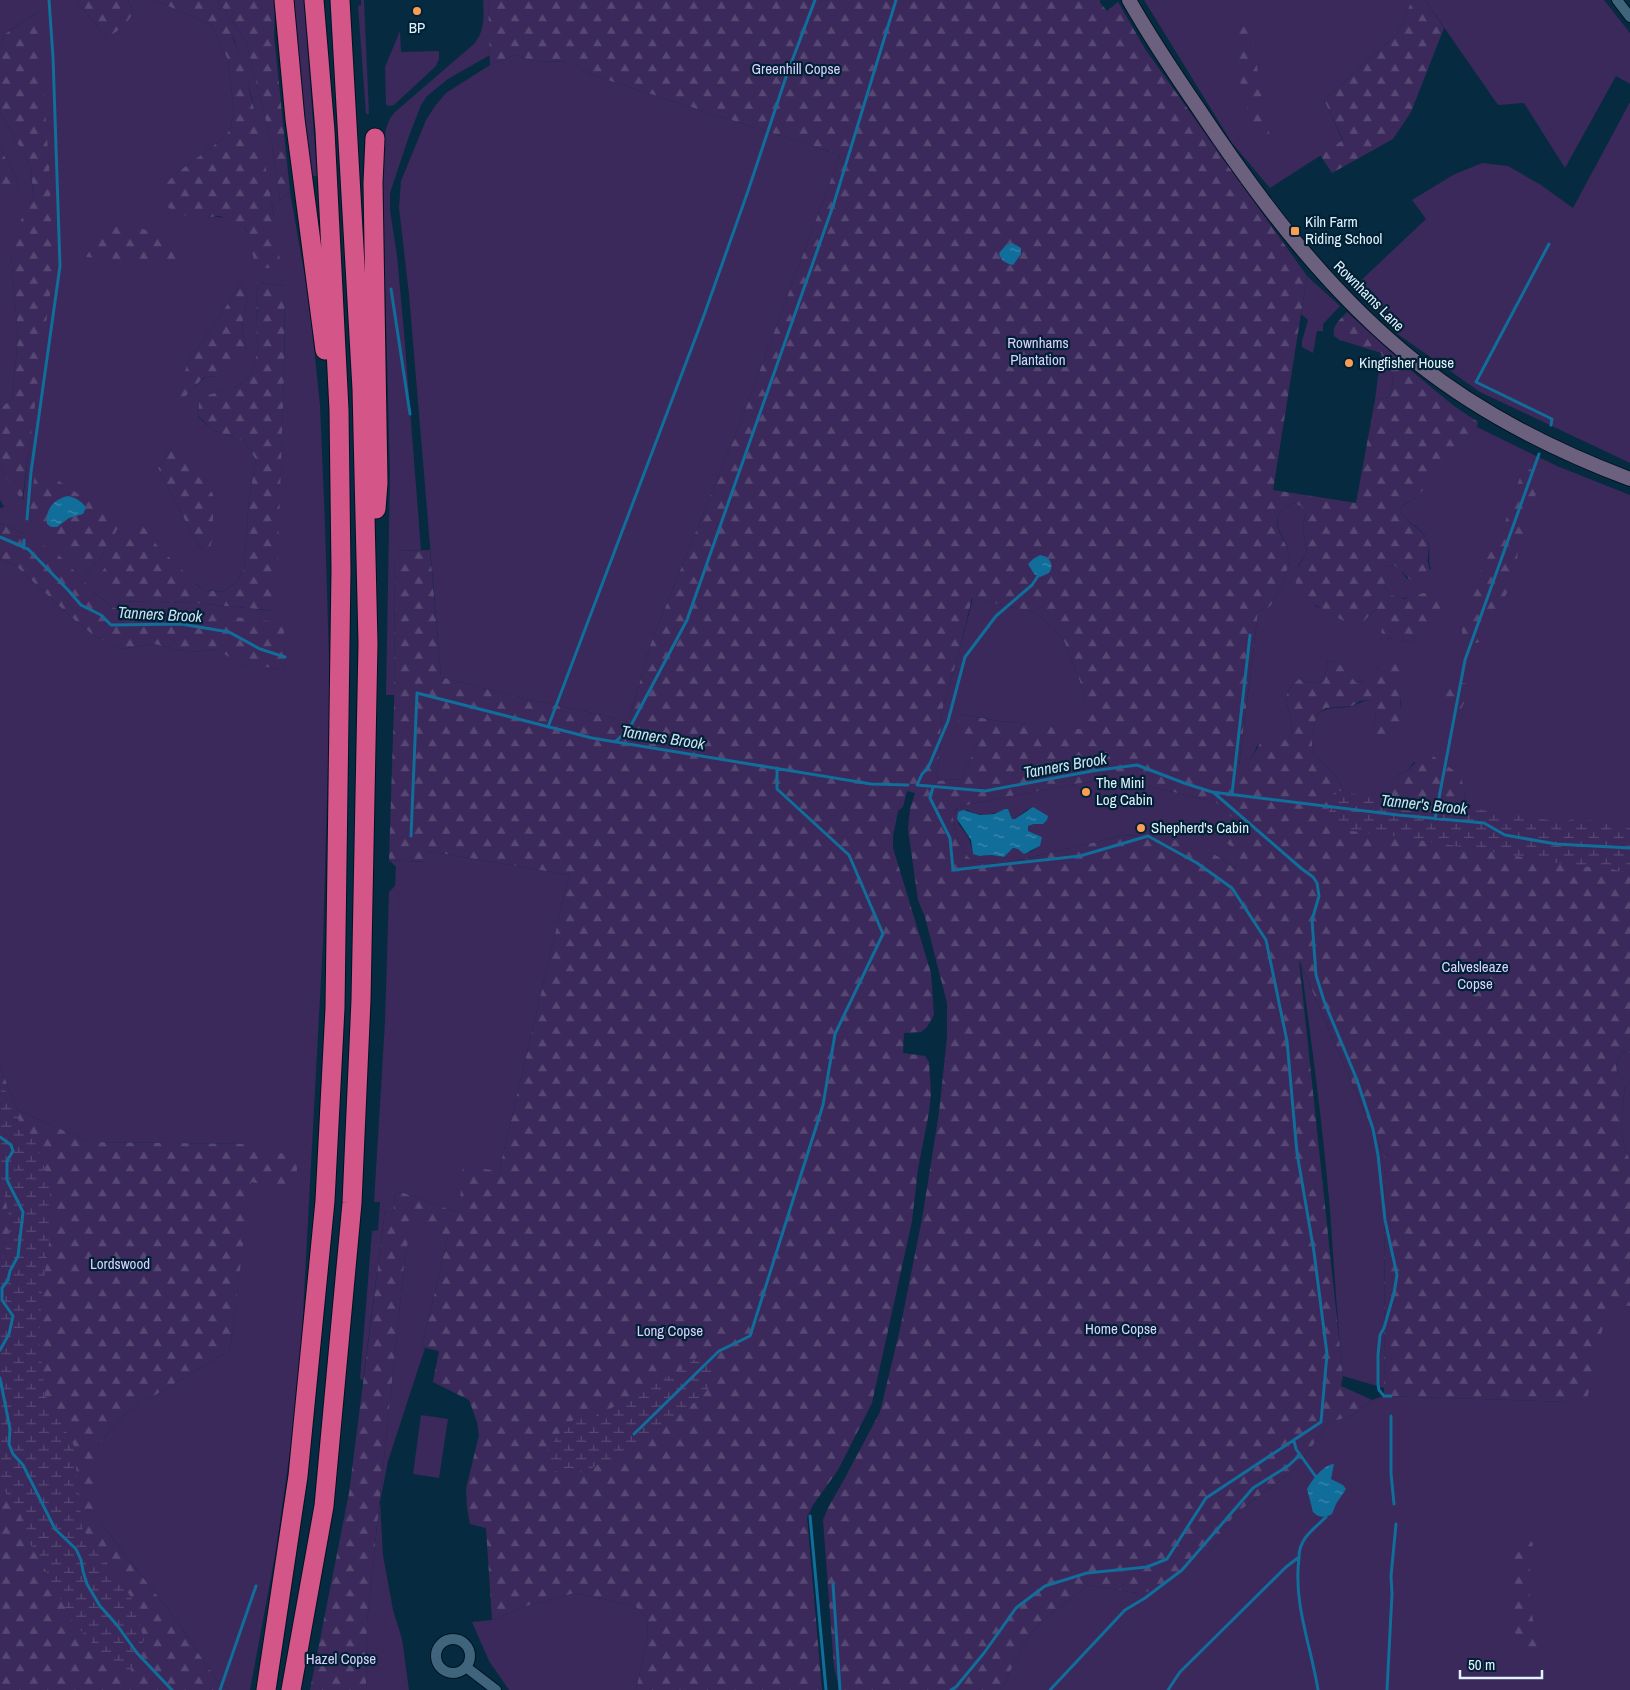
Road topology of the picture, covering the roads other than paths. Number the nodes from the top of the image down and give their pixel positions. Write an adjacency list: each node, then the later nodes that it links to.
1 (284, 0): 8 (highway)
2 (314, 0): 8 (highway)
3 (340, 0): 10 (highway)
4 (1129, 0): 9 (street, Rownhams Lane)
5 (1616, 0): 6 (street)
6 (1630, 17)
7 (374, 138): 10 (highway)
8 (339, 410): 12 (highway)
9 (1630, 479)
10 (368, 643): 13 (highway)
11 (466, 1668): 14 (street)
12 (266, 1690)
13 (291, 1690)
14 (496, 1690)

